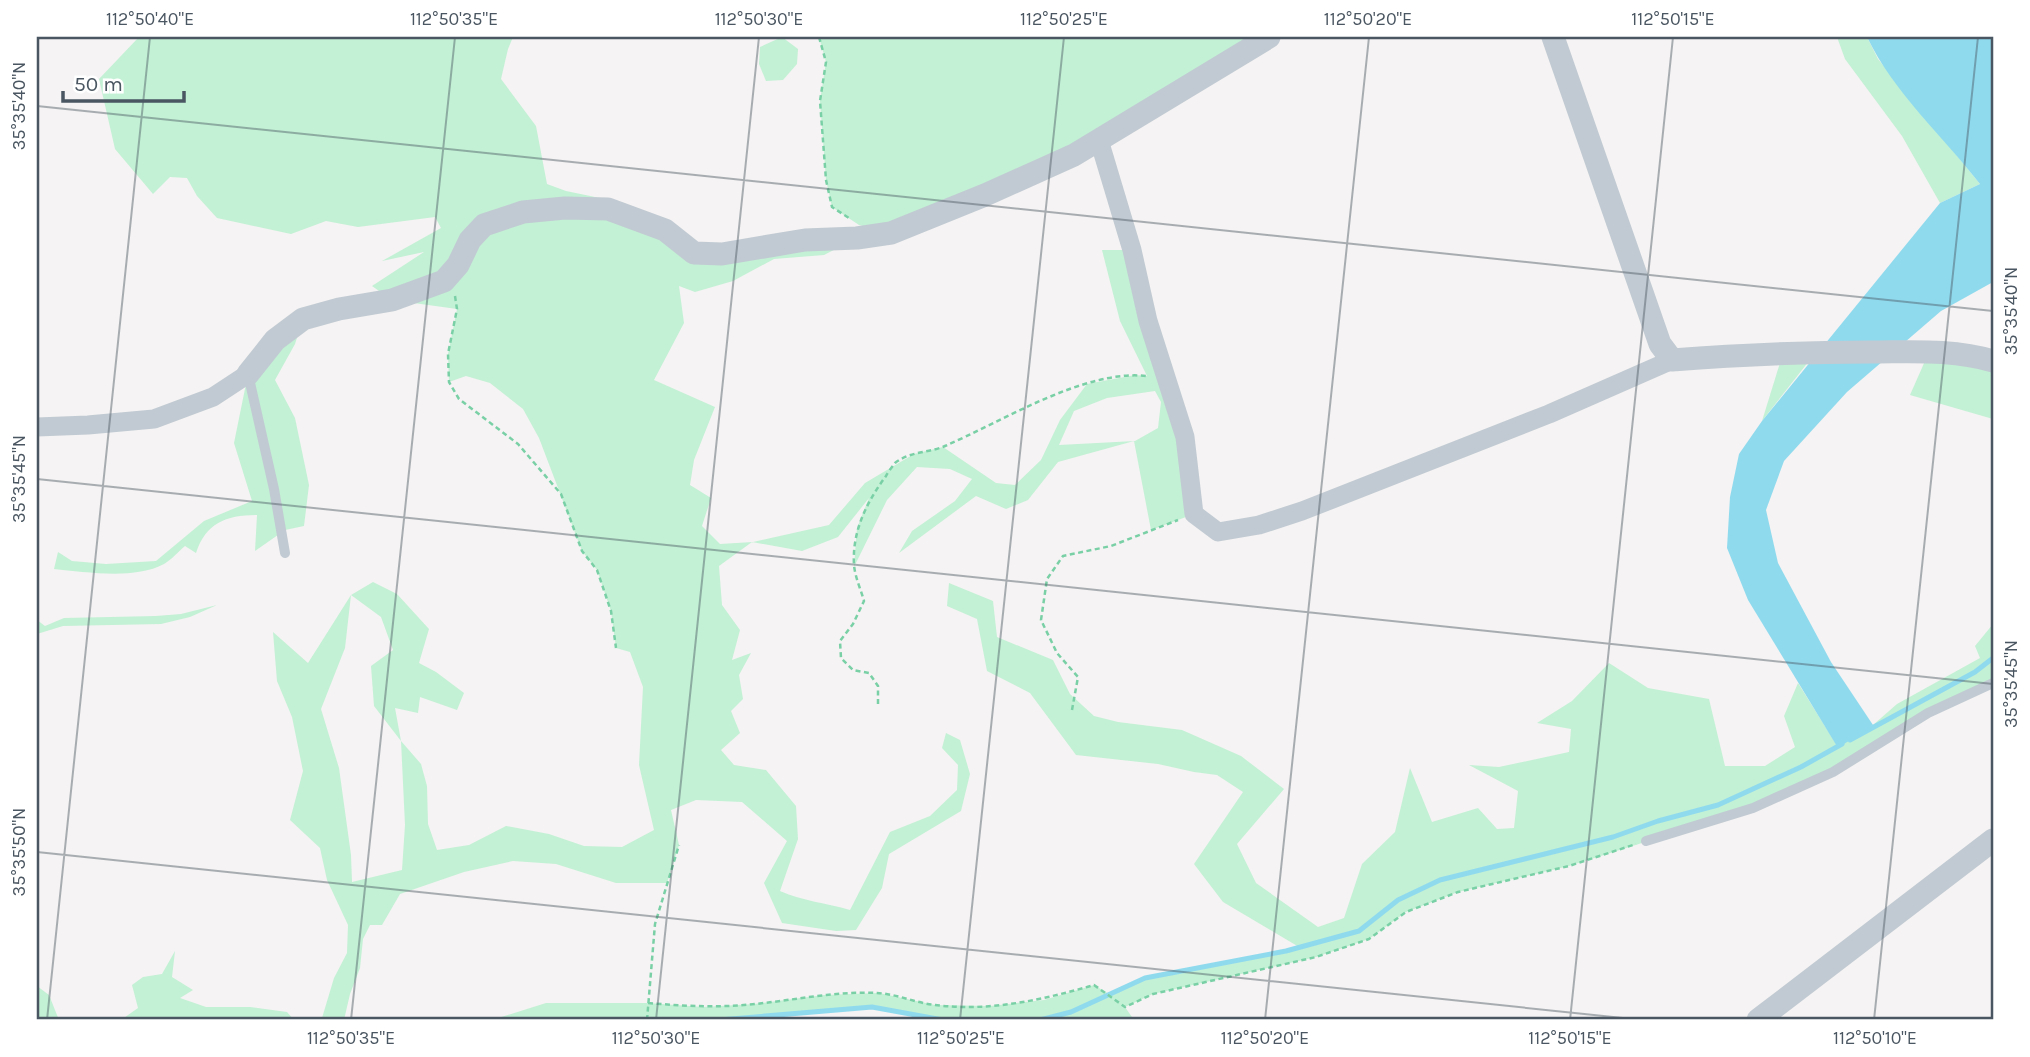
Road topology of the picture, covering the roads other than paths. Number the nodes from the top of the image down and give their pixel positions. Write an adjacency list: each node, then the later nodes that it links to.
1 (1269, 37): 3 (street)
2 (1553, 37): 4 (street)
3 (1099, 140): 4 (street); 6 (street)
4 (1672, 360): 5 (street)
5 (1993, 360)
6 (248, 374): 7 (street); 8 (lane)
7 (37, 427)
8 (285, 553)
9 (1993, 683): 11 (lane)
10 (1993, 840): 12 (street)
11 (1646, 841)
12 (1758, 1020)

